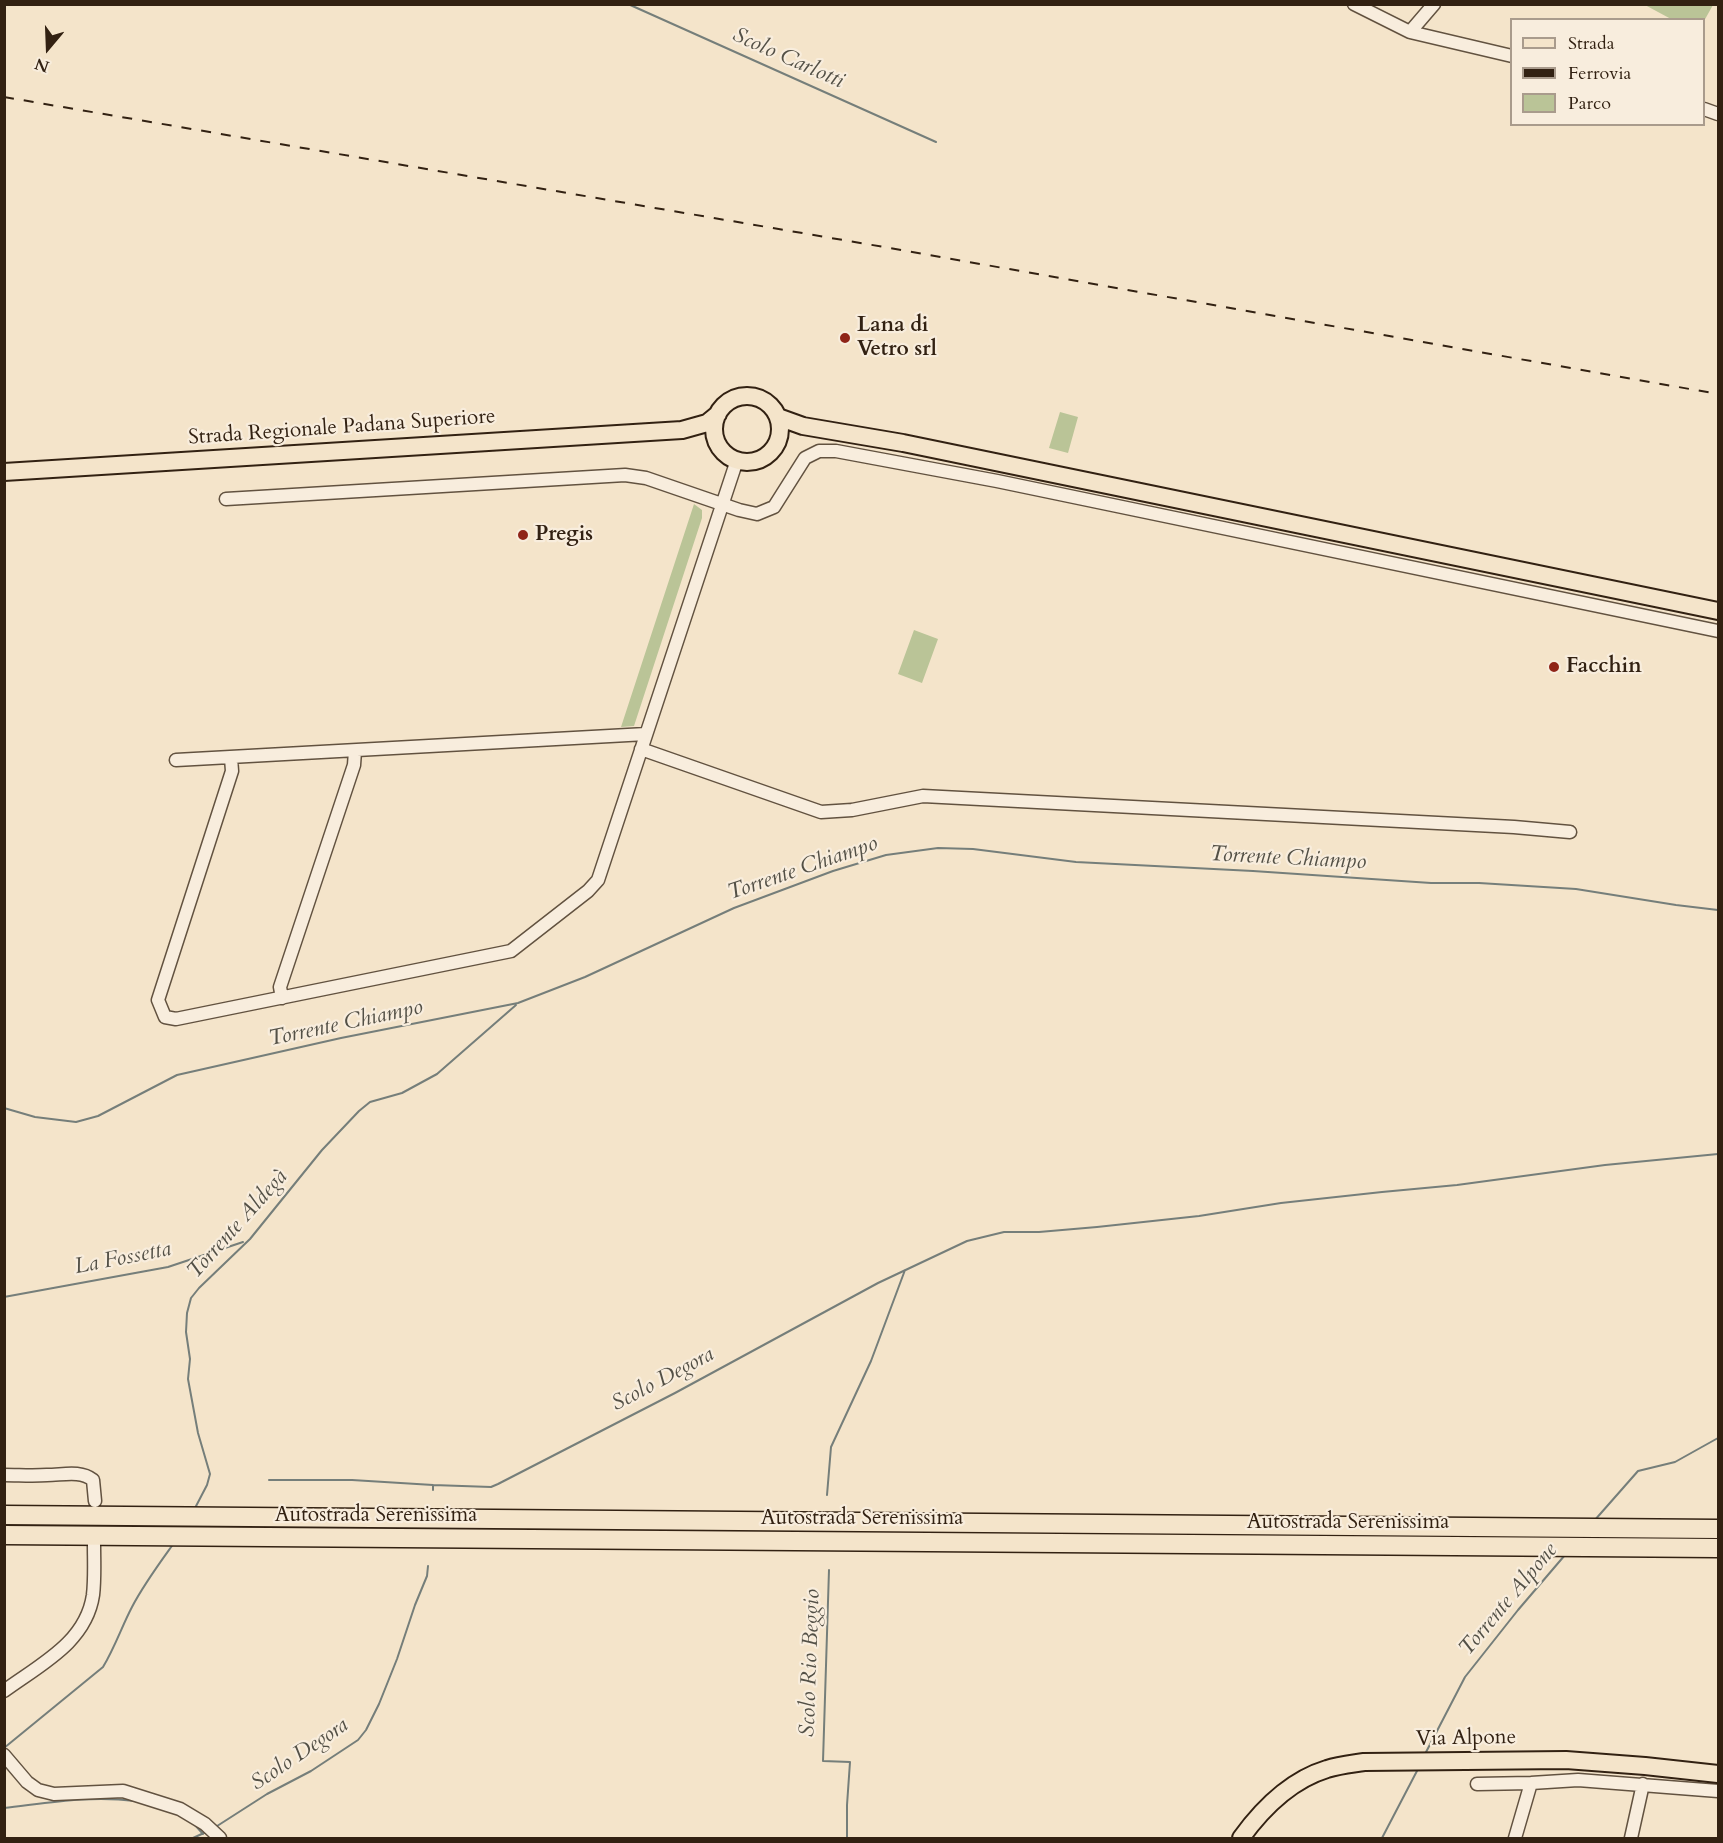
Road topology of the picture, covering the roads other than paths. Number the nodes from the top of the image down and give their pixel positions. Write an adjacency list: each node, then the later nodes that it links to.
1 (1354, 4): 3 (street)
2 (1434, 4): 3 (street)
3 (1410, 32): 4 (street)
4 (1510, 56)
5 (718, 414): 6 (main road); 7 (main road, Strada Regionale Padana Superiore); 10 (main road)
6 (778, 417): 8 (main road); 9 (main road)
7 (682, 430): 10 (main road, Strada Regionale Padana Superiore); 12 (main road, Strada Regionale Padana Superiore)
8 (829, 430): 9 (main road); 15 (main road)
9 (779, 439): 11 (main road)
10 (719, 445): 11 (main road)
11 (737, 460): 14 (street)
12 (4, 472)
13 (226, 499): 14 (street)
14 (722, 504): 16 (street); 17 (street)
15 (1719, 611)
16 (1719, 631)
17 (646, 734): 18 (street); 19 (street)
18 (641, 749): 22 (street); 23 (street)
19 (355, 751): 20 (street); 23 (street)
20 (231, 758): 21 (street); 23 (street)
21 (176, 760)
22 (1570, 832)
23 (282, 998)
24 (4, 1475): 25 (street)
25 (95, 1501)
26 (4, 1515): 27 (highway, Autostrada Serenissima)
27 (1719, 1529)
28 (4, 1535): 30 (highway, Autostrada Serenissima)
29 (94, 1544): 31 (street)
30 (1719, 1548)
31 (4, 1690)
32 (5, 1756): 38 (street)
33 (1719, 1774): 39 (main road, Via Alpone)
34 (1531, 1783): 35 (street); 36 (street); 40 (street)
35 (1477, 1784)
36 (1643, 1784): 37 (street); 41 (street)
37 (1719, 1791)
38 (218, 1836)
39 (1241, 1839)
40 (1515, 1839)
41 (1631, 1839)

